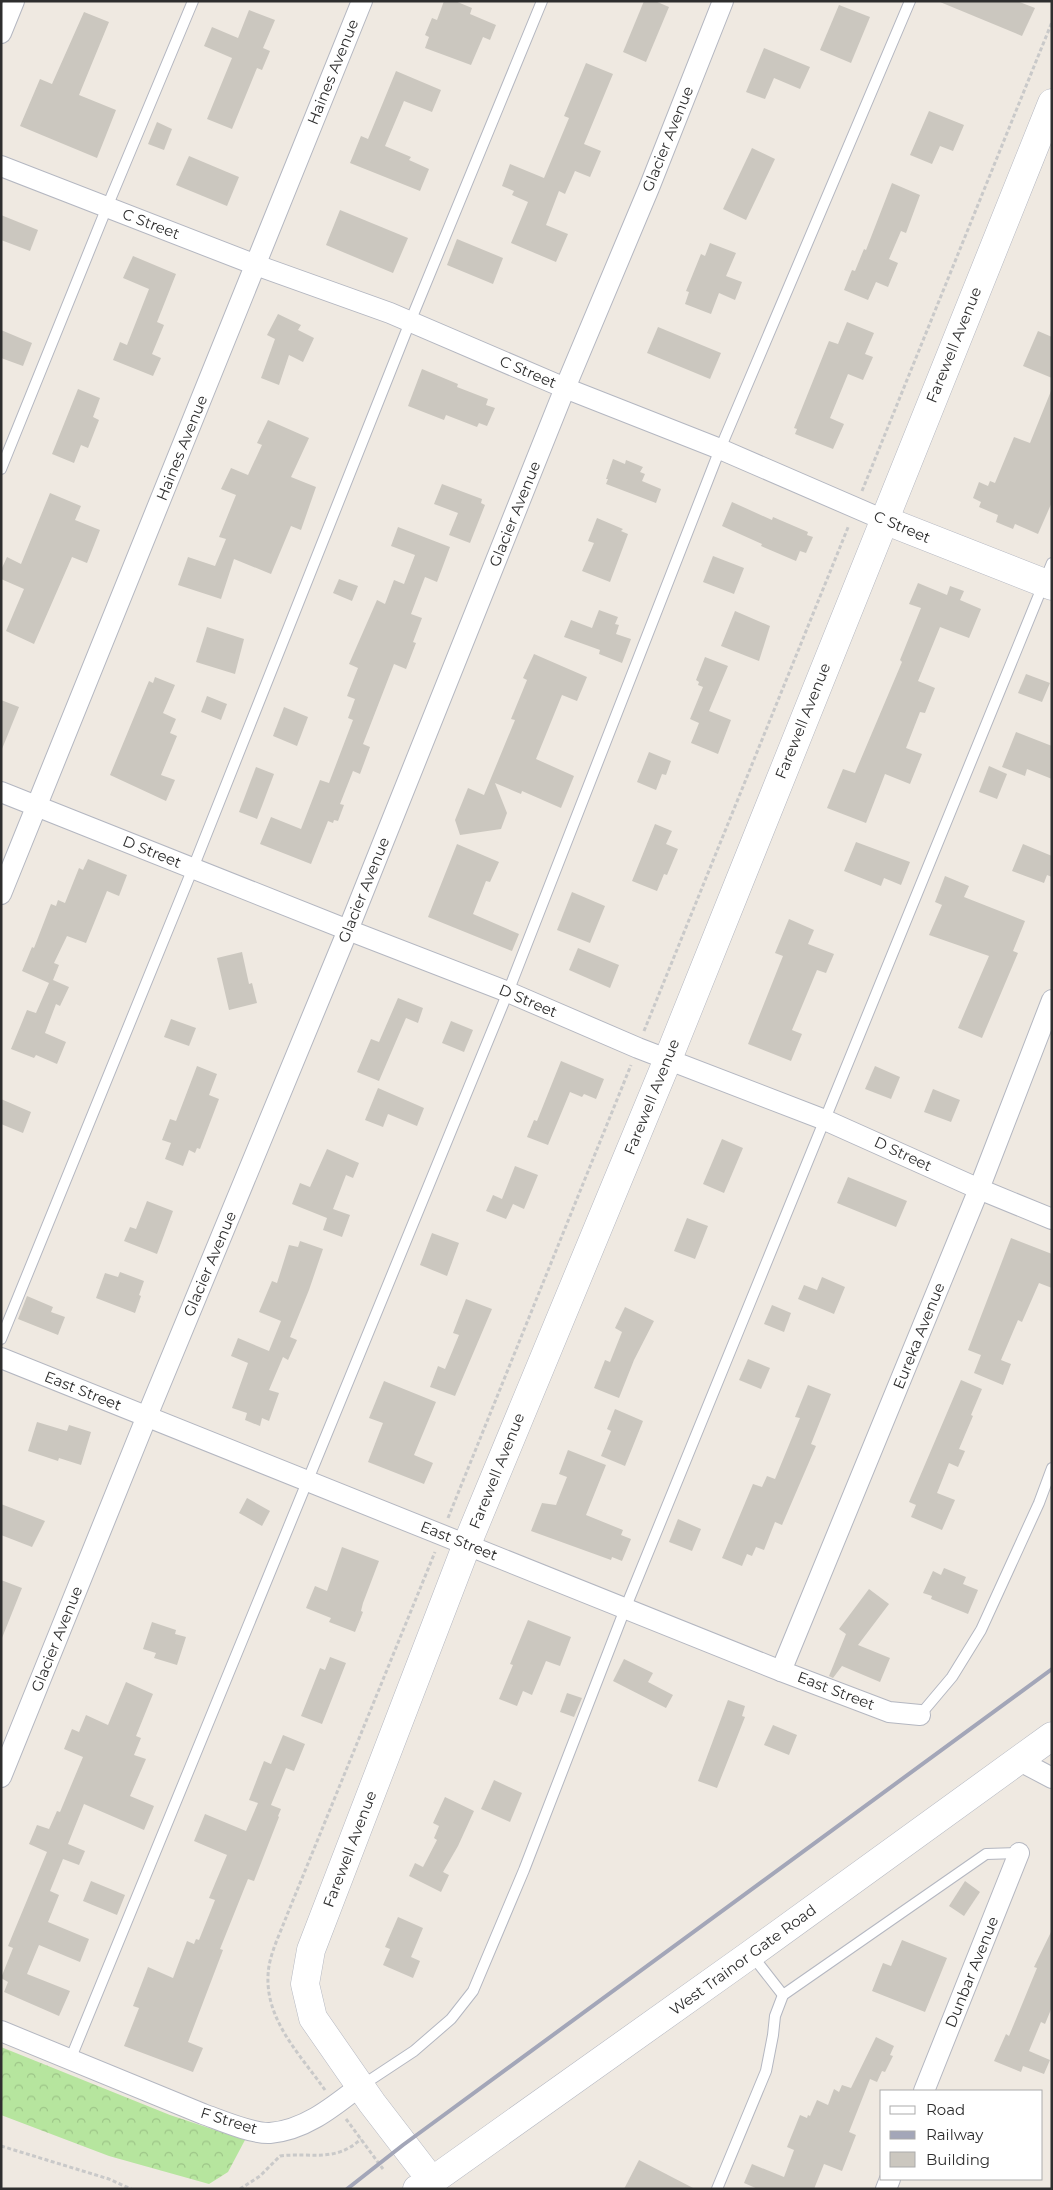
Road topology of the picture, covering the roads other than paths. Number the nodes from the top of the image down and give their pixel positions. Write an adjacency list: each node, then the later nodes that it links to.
1 (14, 1): 7 (street)
2 (193, 1): 10 (lane)
3 (362, 1): 11 (street, Haines Avenue)
4 (542, 1): 12 (lane)
5 (723, 1): 13 (street, Glacier Avenue)
6 (910, 1): 14 (lane)
7 (1, 33)
8 (1052, 103): 16 (street, Farewell Avenue)
9 (1, 166): 10 (street, C Street)
10 (107, 207): 11 (street, C Street); 15 (lane)
11 (256, 265): 12 (street, C Street); 19 (street, Haines Avenue)
12 (410, 322): 13 (street, C Street); 20 (lane)
13 (565, 388): 14 (street, C Street); 22 (street, Glacier Avenue)
14 (720, 449): 16 (street, C Street); 23 (lane)
15 (1, 469)
16 (884, 520): 17 (street, C Street); 25 (street, Farewell Avenue)
17 (1049, 577): 26 (lane)
18 (1, 792): 19 (street, D Street)
19 (37, 806): 20 (street, D Street); 21 (street, Haines Avenue)
20 (193, 868): 22 (street, D Street); 29 (lane)
21 (1, 894)
22 (348, 930): 23 (street, D Street); 31 (street, Glacier Avenue)
23 (508, 992): 25 (street, D Street); 33 (lane)
24 (1052, 1000): 27 (street, Eureka Avenue)
25 (668, 1059): 26 (street, D Street); 34 (street, Farewell Avenue)
26 (825, 1120): 27 (street, D Street); 35 (lane)
27 (979, 1189): 28 (street, D Street); 36 (street, Eureka Avenue)
28 (1052, 1219)
29 (1, 1339)
30 (1, 1358): 31 (street, East Street)
31 (147, 1416): 33 (street, East Street); 40 (street, Glacier Avenue)
32 (1052, 1468): 37 (lane)
33 (306, 1482): 34 (street, East Street); 46 (lane)
34 (467, 1544): 35 (street, East Street); 47 (street, Farewell Avenue)
35 (625, 1609): 36 (street, East Street); 47 (lane)
36 (781, 1671): 37 (street, East Street)
37 (920, 1715)
38 (1052, 1736): 39 (street, West Trainor Gate Road)
39 (1018, 1760): 41 (street); 43 (street, West Trainor Gate Road)
40 (1, 1777)
41 (1052, 1778)
42 (1019, 1853): 44 (lane); 48 (street, Dunbar Avenue)
43 (751, 1954): 44 (lane); 49 (street, West Trainor Gate Road)
44 (783, 1995): 50 (lane)
45 (1, 2031): 46 (street, F Street)
46 (70, 2060): 47 (street, F Street)
47 (360, 2086): 49 (street)
48 (924, 2090)
49 (428, 2186)
50 (717, 2189)

